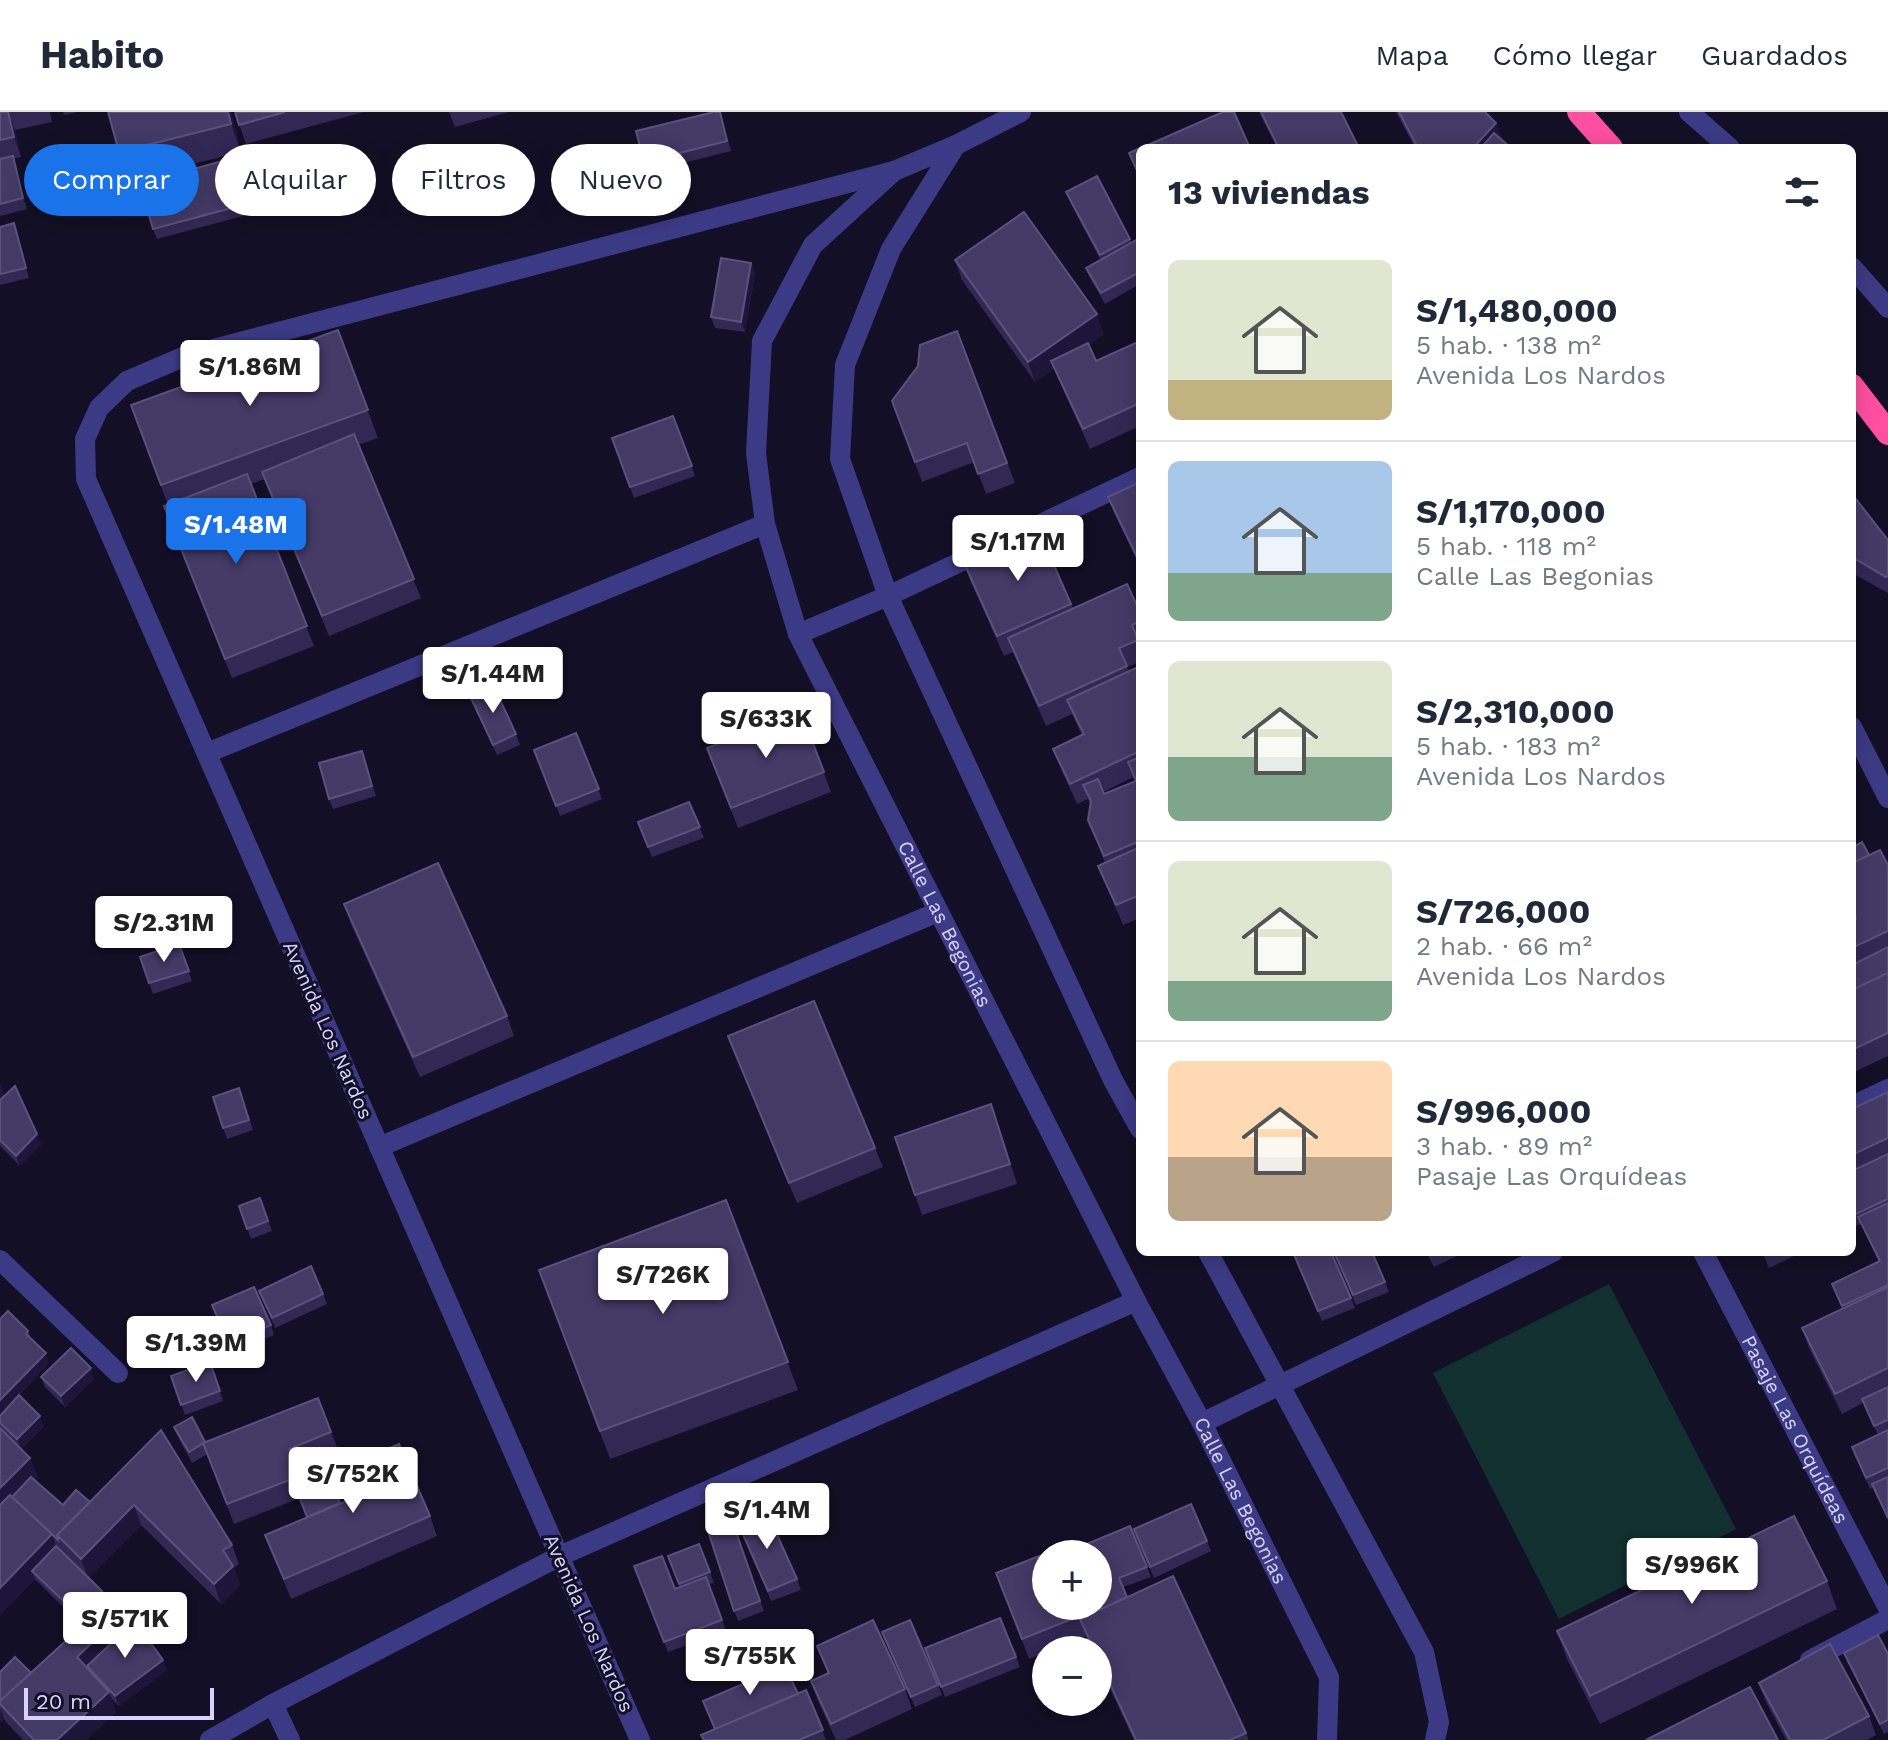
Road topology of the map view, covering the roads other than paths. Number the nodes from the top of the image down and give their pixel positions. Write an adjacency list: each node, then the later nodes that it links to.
1 (1021, 112): 6 (street, Calle Las Begonias)
2 (1579, 112): 4 (highway)
3 (1689, 112): 5 (street)
4 (1607, 144)
5 (1725, 144)
6 (956, 145): 7 (street, Calle Las Begonias); 14 (street)
7 (894, 171): 13 (street, Calle Las Begonias); 17 (street, Avenida Los Nardos)
8 (1856, 272): 9 (street)
9 (1888, 308)
10 (1856, 391): 11 (highway)
11 (1888, 433)
12 (1136, 479): 14 (street)
13 (765, 524): 15 (street, Calle Las Begonias); 17 (street)
14 (888, 596): 15 (street); 22 (street)
15 (798, 634): 19 (street, Calle Las Begonias)
16 (1856, 735): 18 (street)
17 (207, 753): 23 (street, Avenida Los Nardos)
18 (1888, 798)
19 (938, 912): 23 (street); 28 (street, Calle Las Begonias)
20 (1888, 1089): 21 (street)
21 (1856, 1104)
22 (1136, 1122)
23 (379, 1147): 32 (street, Avenida Los Nardos)
24 (1210, 1256): 30 (street)
25 (1545, 1256): 30 (street)
26 (1705, 1256): 33 (street, Pasaje Las Orquídeas)
27 (0, 1260): 29 (street)
28 (1136, 1301): 31 (street, Calle Las Begonias); 32 (street)
29 (118, 1373)
30 (1280, 1384): 31 (street); 41 (street)
31 (1202, 1423): 40 (street, Calle Las Begonias)
32 (560, 1556): 36 (street); 39 (street, Avenida Los Nardos)
33 (1888, 1608)
34 (1888, 1619): 35 (street)
35 (1795, 1669)
36 (273, 1704): 37 (street); 38 (street)
37 (210, 1740)
38 (290, 1740)
39 (640, 1740)
40 (1327, 1740)
41 (1435, 1740)

